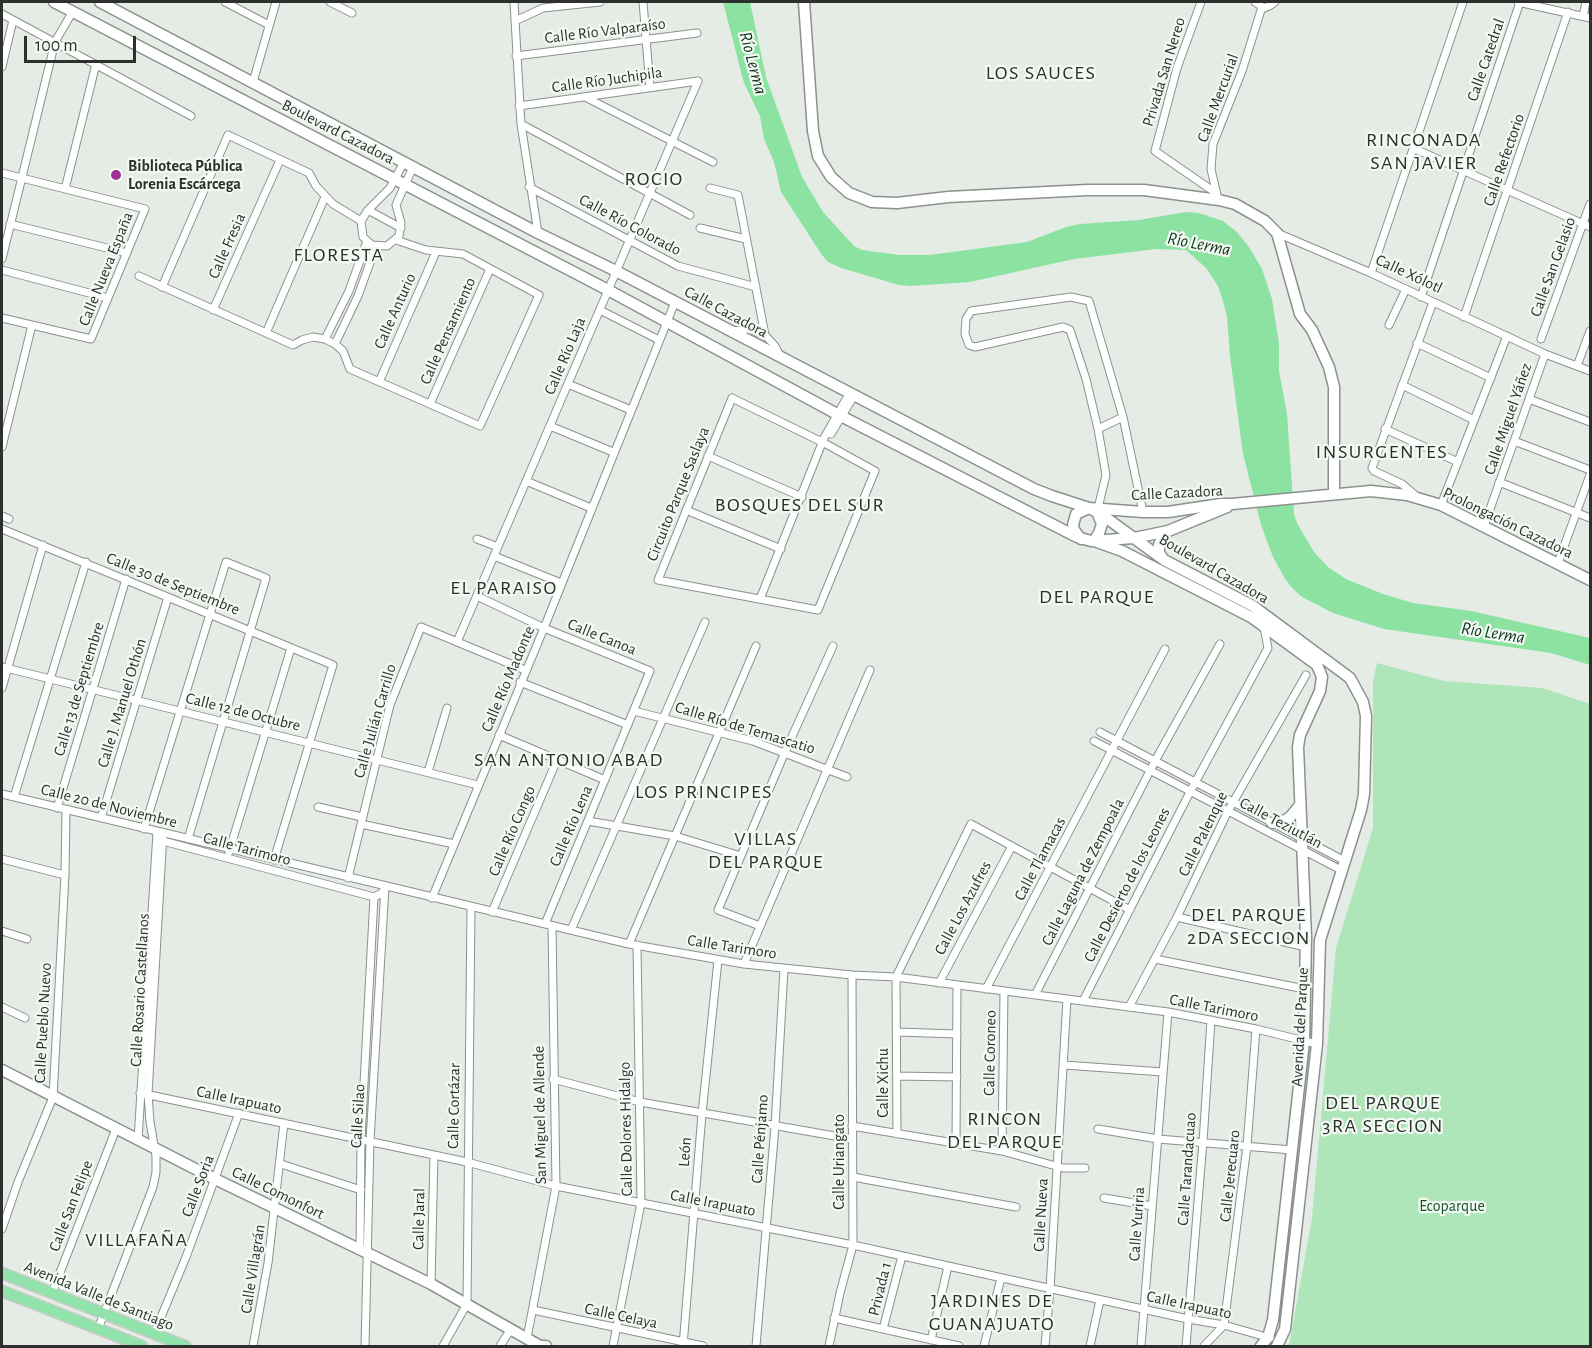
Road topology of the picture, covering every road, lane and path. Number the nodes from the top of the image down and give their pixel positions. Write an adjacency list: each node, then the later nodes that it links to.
1 (54, 2): 18 (street, Boulevard Cazadora)
2 (100, 2): 33 (street, Boulevard Cazadora)
3 (225, 2): 25 (street)
4 (276, 2): 25 (street)
5 (330, 2): 20 (street)
6 (514, 2): 24 (street)
7 (600, 2): 24 (street)
8 (642, 2): 27 (street)
9 (804, 2): 53 (street, Calle Xólotl)
10 (1201, 2): 53 (street, Privada San Nereo)
11 (1255, 2): 17 (street)
12 (1275, 2): 17 (street)
13 (1463, 2): 40 (street)
14 (1519, 2): 16 (street); 44 (street, Calle Catedral)
15 (1586, 2): 22 (street)
16 (1537, 3): 19 (street)
17 (1262, 7): 53 (street, Calle Mercurial)
18 (73, 11): 28 (street); 47 (street, Boulevard Cazadora)
19 (1568, 12): 22 (street); 51 (street, Calle Refectorio)
20 (352, 13)
21 (2, 14): 23 (street)
22 (1587, 17)
23 (13, 20): 28 (street); 31 (street)
24 (515, 21): 29 (street)
25 (269, 24): 33 (street)
26 (697, 33): 27 (street, Calle Río Valparaíso)
27 (646, 39): 29 (street, Calle Río Valparaíso); 34 (street)
28 (55, 42): 30 (street); 46 (street)
29 (516, 56): 36 (street)
30 (96, 64): 37 (street); 50 (street)
31 (2, 67)
32 (698, 81): 34 (street, Calle Río Juchipila); 39 (street, Calle Río Laja)
33 (253, 82): 43 (street, Boulevard Cazadora)
34 (650, 87): 35 (street, Calle Río Juchipila)
35 (585, 97): 36 (street, Calle Río Juchipila); 39 (street)
36 (519, 106): 38 (street)
37 (191, 116)
38 (521, 124): 48 (street); 52 (street)
39 (672, 141): 42 (street); 52 (street, Calle Río Laja)
40 (1413, 148): 44 (street); 76 (street)
41 (280, 160): 54 (street); 78 (street); 86 (street, Calle Fresia)
42 (713, 162)
43 (409, 165): 47 (street); 63 (street, Boulevard Cazadora)
44 (1463, 170): 51 (street); 82 (street, Calle Catedral)
45 (2, 173): 46 (street)
46 (21, 178): 50 (street); 59 (street)
47 (400, 181): 56 (street); 61 (street); 81 (street, Boulevard Cazadora)
48 (530, 187): 63 (street); 67 (street, Calle Río Colorado)
49 (710, 188): 65 (street)
50 (65, 189): 71 (street, Calle Nueva España)
51 (1508, 190): 60 (street); 88 (street, Calle Refectorio)
52 (650, 194): 57 (street); 67 (street, Calle Río Laja)
53 (1217, 196): 64 (street, Calle Xólotl)
54 (325, 197): 58 (street); 95 (street)
55 (1590, 204): 60 (street, Calle San Gelasio)
56 (368, 210): 58 (street); 61 (street)
57 (690, 215)
58 (361, 221): 68 (street)
59 (10, 224): 71 (street); 72 (street)
60 (1587, 225): 99 (street, Calle San Gelasio)
61 (401, 228): 66 (street)
62 (700, 228): 65 (street)
63 (538, 233): 75 (street, Calle Cazadora)
64 (1277, 233): 76 (street, Calle Xólotl); 132 (street)
65 (746, 239): 79 (street)
66 (396, 240): 69 (street); 70 (street)
67 (629, 240): 75 (street, Calle Río Laja); 79 (street, Calle Río Colorado)
68 (367, 241): 69 (street); 98 (street)
69 (376, 246): 102 (street)
70 (436, 252): 73 (street); 108 (street, Calle Anturio)
71 (127, 253): 83 (street, Calle Nueva España)
72 (2, 259)
73 (490, 269): 113 (street, Calle Pensamiento); 113 (street)
74 (2, 270): 83 (street)
75 (616, 272): 81 (street, Calle Río Laja); 84 (street, Calle Cazadora)
76 (1371, 273): 80 (street, Calle Xólotl)
77 (139, 276): 78 (street)
78 (162, 287): 86 (street)
79 (756, 287): 96 (street)
80 (1406, 289): 82 (street, Calle Xólotl); 92 (street)
81 (608, 290): 87 (street, Calle Río Laja); 90 (street, Calle Cazadora)
82 (1421, 297): 85 (street, Calle Xólotl)
83 (108, 298): 91 (street, Calle Nueva España)
84 (675, 302): 90 (street, Calle Río Madonte); 94 (street, Calle Cazadora)
85 (1433, 302): 88 (street, Calle Xólotl); 101 (street)
86 (213, 310): 95 (street)
87 (600, 310): 100 (street); 109 (street, Calle Río Laja)
88 (1464, 316): 97 (street, Calle Xólotl)
89 (2, 318): 91 (street)
90 (667, 321): 100 (street, Calle Río Madonte); 115 (street, Calle Cazadora)
91 (32, 325): 124 (street)
92 (1389, 325)
93 (1590, 331): 105 (street)
94 (731, 332): 96 (street); 104 (street, Calle Cazadora)
95 (266, 333): 98 (street)
96 (765, 335): 104 (street)
97 (1507, 336): 103 (street, Calle Xólotl); 107 (street)
98 (325, 339): 102 (street)
99 (1541, 339)
100 (659, 340): 114 (street, Calle Río Madonte)
101 (1417, 343): 107 (street); 110 (street)
102 (335, 344): 108 (street)
103 (1545, 354): 105 (street, Calle Xólotl); 112 (street, Calle Miguel Yáñez)
104 (781, 358): 111 (street, Calle Cazadora)
105 (1577, 366): 106 (street, Calle Xólotl)
106 (1590, 371)
107 (1491, 378): 117 (street)
108 (379, 382): 113 (street)
109 (568, 384): 114 (street); 119 (street, Calle Río Laja)
110 (1402, 385): 117 (street); 121 (street)
111 (852, 395): 115 (street); 138 (street, Calle Cazadora)
112 (1529, 399): 118 (street); 122 (street, Calle Miguel Yáñez)
113 (430, 404)
114 (631, 410): 125 (street, Calle Río Madonte)
115 (839, 415): 123 (street); 148 (street, Calle Cazadora)
116 (1123, 417): 120 (street); 120 (street); 140 (street)
117 (1474, 420): 127 (street)
118 (1590, 422)
119 (550, 426): 125 (street); 130 (street, Calle Río Laja)
120 (1098, 429): 138 (street)
121 (1385, 429): 127 (street); 134 (street)
122 (1514, 441): 128 (street); 131 (street, Calle Miguel Yáñez)
123 (823, 445): 126 (street, Circuito Parque Saslaya); 133 (street); 162 (street, Circuito Parque Saslaya)
124 (2, 447)
125 (614, 452): 137 (street, Calle Río Madonte)
126 (708, 456): 133 (street); 139 (street, Circuito Parque Saslaya)
127 (1458, 462): 136 (street)
128 (1590, 470)
129 (1590, 475): 141 (street)
130 (526, 482): 137 (street); 151 (street, Calle Río Laja)
131 (1499, 482): 141 (street); 143 (street, Calle Miguel Yáñez)
132 (1334, 494): 134 (street, Prolongación Cazadora); 135 (street, Prolongación Cazadora)
133 (802, 497): 152 (street)
134 (1419, 498): 136 (street, Prolongación Cazadora)
135 (1237, 504): 140 (street, Calle Cazadora); 145 (street, Calle Cazadora)
136 (1441, 505): 143 (street, Prolongación Cazadora)
137 (591, 508): 159 (street, Calle Río Madonte)
138 (1094, 509): 140 (street, Calle Cazadora); 146 (street, Boulevard Cazadora); 148 (street); 149 (street)
139 (686, 510): 152 (street); 162 (street, Circuito Parque Saslaya)
140 (1143, 512)
141 (1577, 513): 142 (street); 156 (street)
142 (1590, 518)
143 (1484, 526): 156 (street, Prolongación Cazadora)
144 (2, 531): 150 (street, Calle 30 de Septiembre)
145 (1168, 531): 146 (street, Calle Cazadora); 154 (street)
146 (1134, 538): 149 (street, Calle Cazadora); 154 (street, Boulevard Cazadora)
147 (477, 539): 151 (street)
148 (1081, 539): 149 (street, Calle Cazadora)
149 (1094, 541): 166 (street, Boulevard Cazadora)
150 (43, 545): 155 (street, Calle 30 de Septiembre); 176 (street)
151 (498, 547): 153 (street, Calle Río Laja)
152 (781, 549): 162 (street)
153 (494, 556): 159 (street); 160 (street, Calle Río Laja)
154 (1164, 561): 163 (street, Boulevard Cazadora)
155 (86, 562): 157 (street, Calle 30 de Septiembre); 181 (street)
156 (1558, 563): 158 (street, Prolongación Cazadora)
157 (126, 579): 161 (street, Calle 30 de Septiembre); 184 (street, Calle 13 de Septiembre)
158 (1590, 580)
159 (561, 583): 167 (street, Calle Río Madonte)
160 (477, 596): 167 (street, Calle Canoa); 169 (street, Calle Río Laja)
161 (168, 597): 164 (street, Calle 30 de Septiembre); 185 (street, Calle J. Manuel Othón)
162 (760, 599)
163 (1262, 612): 166 (street, Calle Desierto de los Leones); 175 (street, Boulevard Cazadora)
164 (210, 614): 168 (street, Calle 30 de Septiembre); 168 (street); 187 (street)
165 (705, 622): 189 (street)
166 (1264, 626): 175 (street, Boulevard Cazadora); 209 (street, Calle Desierto de los Leones)
167 (544, 628): 177 (street, Calle Río Madonte); 179 (street, Calle Canoa)
168 (251, 631): 173 (street, Calle 30 de Septiembre); 190 (street)
169 (457, 642): 177 (street); 201 (street, Calle Julián Carrillo)
170 (1220, 644): 203 (street, Calle Laguna de Zempoala)
171 (756, 646): 192 (street, Calle Dolores Hidalgo)
172 (833, 646): 200 (street)
173 (291, 648): 193 (street); 198 (street, Calle 30 de Septiembre)
174 (1165, 649): 197 (street, Calle Tlamacas)
175 (1320, 661): 215 (street, Avenida del Parque); 238 (street, Avenida del Parque)
176 (4, 668): 181 (street, Calle 12 de Octubre); 183 (street)
177 (525, 670): 182 (street, Calle Río Madonte)
178 (870, 670): 204 (street)
179 (650, 671): 188 (street, Calle Río Lena)
180 (1306, 675): 214 (street, Calle Palenque)
181 (50, 679): 184 (street, Calle 12 de Octubre); 213 (street)
182 (520, 682): 191 (street); 195 (street, Calle Río Madonte)
183 (2, 688)
184 (93, 689): 185 (street, Calle 12 de Octubre); 217 (street, Calle 13 de Septiembre)
185 (137, 700): 187 (street, Calle 12 de Octubre); 220 (street, Calle J. Manuel Othón)
186 (447, 708): 206 (street)
187 (180, 711): 190 (street, Calle 12 de Octubre); 225 (street)
188 (634, 711): 189 (street, Calle Río de Temascatio); 191 (street, Calle Río Lena)
189 (664, 717): 192 (street, Calle Río de Temascatio); 224 (street)
190 (224, 721): 193 (street, Calle 12 de Octubre); 229 (street)
191 (628, 725): 208 (street, Calle Río Lena)
192 (720, 731): 200 (street, Calle Río de Temascatio); 226 (street, Calle Dolores Hidalgo)
193 (266, 732): 198 (street, Calle 12 de Octubre); 232 (street)
194 (1100, 732): 197 (street, Calle Teziutlán)
195 (499, 735): 202 (street); 210 (street, Calle Río Madonte)
196 (1094, 741): 199 (street, Calle Teziutlán)
197 (1117, 741): 199 (street, Calle Tlamacas); 203 (street, Calle Teziutlán)
198 (310, 743): 201 (street, Calle 12 de Octubre); 237 (street)
199 (1112, 751): 205 (street, Calle Teziutlán); 239 (street, Calle Tlamacas)
200 (785, 752): 204 (street, Calle Río de Temascatio); 234 (street)
201 (376, 759): 206 (street, Calle 12 de Octubre); 221 (street, Calle Julián Carrillo)
202 (557, 760): 208 (street); 248 (street, Calle Río Congo)
203 (1155, 761): 205 (street, Calle Laguna de Zempoala); 209 (street, Calle Teziutlán)
204 (828, 769): 207 (street, Calle Río de Temascatio); 251 (street)
205 (1150, 771): 211 (street, Calle Teziutlán); 243 (street, Calle Laguna de Zempoala)
206 (428, 772): 210 (street, Calle 12 de Octubre)
207 (847, 777)
208 (605, 780): 222 (street, Calle Río Lena)
209 (1195, 782): 211 (street, Calle Desierto de los Leones); 214 (street, Calle Teziutlán)
210 (478, 785): 230 (street, Calle Río Madonte)
211 (1190, 792): 219 (street, Calle Teziutlán); 247 (street, Calle Desierto de los Leones)
212 (2, 794): 213 (street, Calle 20 de Noviembre)
213 (14, 797): 217 (street, Calle 20 de Noviembre)
214 (1233, 802): 219 (street, Calle Palenque); 223 (street, Calle Teziutlán)
215 (1300, 805): 223 (street); 228 (street, Avenida del Parque)
216 (318, 807): 221 (street)
217 (57, 808): 218 (street, Calle 20 de Noviembre)
218 (66, 810): 220 (street, Calle 20 de Noviembre); 240 (street, Calle Pueblo Nuevo)
219 (1228, 811): 233 (street, Calle Teziutlán); 249 (street, Calle Palenque)
220 (101, 818): 225 (street, Calle 20 de Noviembre)
221 (362, 820): 230 (street); 241 (street, Calle Julián Carrillo)
222 (588, 821): 224 (street); 250 (street, Calle Río Lena)
223 (1272, 823): 228 (street, Calle Teziutlán)
224 (617, 825): 226 (street); 252 (street)
225 (144, 829): 227 (street, Calle 20 de Noviembre)
226 (675, 836): 234 (street); 255 (street, Calle Dolores Hidalgo)
227 (160, 837): 229 (street, Calle 20 de Noviembre); 235 (street, Calle Tarimoro); 287 (street, Calle Rosario Castellanos)
228 (1301, 838): 233 (street, Avenida del Parque); 238 (street, Calle Teziutlán)
229 (188, 839): 232 (street, Calle 20 de Noviembre)
230 (454, 844): 245 (street, Calle Río Madonte)
231 (1012, 846): 239 (street); 262 (street); 263 (street, Calle Los Azufres)
232 (230, 849): 235 (street); 237 (street, Calle 20 de Noviembre)
233 (1302, 850): 238 (street, Calle Teziutlán); 256 (street, Avenida del Parque)
234 (741, 856): 251 (street)
235 (227, 858): 244 (street, Calle Tarimoro)
236 (2, 859): 240 (street)
237 (274, 860): 241 (street, Calle 20 de Noviembre)
238 (1343, 866): 280 (street, Avenida del Parque)
239 (1051, 867): 243 (street); 265 (street, Calle Tlamacas)
240 (64, 875): 288 (street, Calle Pueblo Nuevo)
241 (348, 878): 242 (street, Calle 20 de Noviembre)
242 (385, 887): 244 (street); 245 (street, Calle Tarimoro); 301 (street, Calle Silao)
243 (1090, 889): 247 (street); 268 (street, Calle Laguna de Zempoala)
244 (374, 897): 301 (street, Calle Silao)
245 (432, 898): 246 (street, Calle Tarimoro)
246 (471, 907): 248 (street, Calle Tarimoro); 309 (street, Calle Cortázar)
247 (1130, 910): 270 (street, Calle Desierto de los Leones)
248 (492, 912): 250 (street, Calle Tarimoro)
249 (1177, 917): 256 (street); 257 (street, Calle Palenque)
250 (549, 925): 252 (street, Calle Tarimoro); 286 (street, San Miguel de Allende)
251 (760, 926): 259 (street)
252 (571, 930): 255 (street, Calle Tarimoro)
253 (2, 931): 254 (street)
254 (27, 939)
255 (633, 945): 258 (street, Calle Tarimoro); 289 (street, Calle Dolores Hidalgo)
256 (1306, 947): 266 (street, Avenida del Parque)
257 (1155, 959): 266 (street); 272 (street, Calle Palenque)
258 (718, 960): 259 (street, Calle Tarimoro); 291 (street, León)
259 (744, 964): 260 (street, Calle Tarimoro)
260 (784, 969): 261 (street, Calle Tarimoro); 294 (street, Calle Pénjamo)
261 (852, 975): 262 (street, Calle Tarimoro); 293 (street, Calle Uriangato)
262 (896, 977): 263 (street, Calle Tarimoro); 277 (street, Calle Xichu)
263 (939, 983): 264 (street, Calle Tarimoro)
264 (957, 985): 265 (street, Calle Tarimoro); 278 (street)
265 (986, 989): 267 (street, Calle Tarimoro)
266 (1305, 989): 279 (street, Avenida del Parque)
267 (1004, 991): 268 (street, Calle Tarimoro); 307 (street, Calle Coroneo)
268 (1035, 995): 269 (street, Calle Tarimoro)
269 (1067, 999): 270 (street, Calle Tarimoro); 281 (street, Calle Nueva)
270 (1083, 1001): 272 (street, Calle Tarimoro)
271 (2, 1007): 274 (street)
272 (1129, 1007): 273 (street, Calle Tarimoro)
273 (1168, 1012): 275 (street, Calle Tarimoro); 283 (street, Calle Yuriria)
274 (25, 1018)
275 (1211, 1020): 276 (street, Calle Tarimoro); 302 (street, Calle Tarandacuao)
276 (1256, 1029): 279 (street, Calle Tarimoro); 304 (street, Calle Jerecuaro)
277 (897, 1032): 278 (street, Calle Xichu); 284 (street, Calle Xichu)
278 (957, 1034): 285 (street)
279 (1304, 1041): 280 (street, Calle Tarimoro); 306 (street, Avenida del Parque)
280 (1317, 1044): 351 (street, Avenida del Parque)
281 (1064, 1065): 283 (street); 311 (street, Calle Nueva)
282 (2, 1070): 288 (street, Calle Comonfort)
283 (1163, 1072): 299 (street, Calle Yuriria)
284 (897, 1076): 285 (street); 297 (street, Calle Xichu)
285 (957, 1077): 303 (street)
286 (553, 1079): 289 (street); 315 (street, San Miguel de Allende)
287 (144, 1093): 290 (street, Calle Irapuato); 300 (street, Calle Rosario Castellanos); 305 (street, Calle Rosario Castellanos)
288 (53, 1097): 295 (street, Calle Comonfort); 324 (street, Calle Pueblo Nuevo)
289 (640, 1102): 291 (street); 318 (street, Calle Dolores Hidalgo)
290 (239, 1113): 292 (street, Calle Irapuato); 314 (street, Calle Soria)
291 (702, 1114): 294 (street); 322 (street, León)
292 (284, 1123): 301 (street, Calle Irapuato); 310 (street, Calle Villagrán)
293 (852, 1126): 297 (street); 298 (street, Calle Uriangato)
294 (775, 1127): 298 (street); 323 (street, Calle Pénjamo)
295 (116, 1129): 300 (street, Calle Comonfort); 334 (street, Calle San Felipe)
296 (1098, 1129): 299 (street)
297 (897, 1134): 303 (street)
298 (852, 1139): 313 (street, Calle Uriangato)
299 (1158, 1139): 302 (street); 319 (street, Calle Yuriria)
300 (138, 1140): 305 (street, Calle Comonfort)
301 (366, 1140): 308 (street, Calle Irapuato); 316 (street, Calle Silao); 326 (street, Calle Silao)
302 (1203, 1142): 304 (street); 341 (street, Calle Tarandacuao)
303 (956, 1144): 307 (street)
304 (1247, 1146): 306 (street); 342 (street, Calle Jerecuaro)
305 (154, 1149): 314 (street, Calle Comonfort); 339 (street, Calle Rosario Castellanos)
306 (1292, 1150): 348 (street, Avenida del Parque)
307 (1002, 1151): 311 (street)
308 (434, 1155): 309 (street, Calle Irapuato); 331 (street, Calle Jaral)
309 (467, 1162): 315 (street, Calle Irapuato); 336 (street, Calle Cortázar)
310 (281, 1164): 316 (street); 321 (street, Calle Villagrán)
311 (1058, 1166): 312 (street); 332 (street, Calle Nueva)
312 (1085, 1168)
313 (853, 1177): 320 (street); 325 (street, Calle Uriangato)
314 (215, 1179): 321 (street, Calle Comonfort); 347 (street, Calle Soria)
315 (556, 1186): 318 (street, Calle Irapuato); 337 (street, San Miguel de Allende)
316 (361, 1190): 326 (street, Calle Silao)
317 (1104, 1198): 319 (street)
318 (641, 1203): 322 (street, Calle Irapuato); 343 (street, Calle Dolores Hidalgo)
319 (1152, 1206): 338 (street, Calle Yuriria)
320 (1016, 1208)
321 (276, 1209): 326 (street, Calle Comonfort); 356 (street, Calle Villagrán)
322 (694, 1213): 323 (street, Calle Irapuato); 352 (street, León)
323 (766, 1227): 325 (street, Calle Irapuato); 362 (street, Calle Pénjamo)
324 (2, 1229)
325 (853, 1245): 327 (street, Calle Irapuato); 340 (street, Calle Uriangato)
326 (364, 1252): 331 (street, Calle Comonfort); 357 (street, Calle Silao)
327 (902, 1256): 328 (street, Calle Irapuato); 346 (street, Privada 1)
328 (948, 1266): 330 (street, Calle Irapuato); 350 (street)
329 (2, 1273): 334 (main road, Avenida Valle de Santiago)
330 (1001, 1278): 332 (street, Calle Irapuato); 365 (street)
331 (431, 1284): 336 (street, Calle Comonfort)
332 (1050, 1289): 335 (street, Calle Irapuato); 366 (street, Calle Nueva)
333 (2, 1291): 344 (main road, Avenida Valle de Santiago)
334 (52, 1293): 339 (main road, Avenida Valle de Santiago)
335 (1100, 1300): 338 (street, Calle Irapuato); 367 (street)
336 (467, 1304): 345 (street, Calle Comonfort); 358 (street)
337 (533, 1310): 343 (street, Calle Celaya); 349 (street, San Miguel de Allende)
338 (1144, 1310): 341 (street, Calle Irapuato); 368 (street, Calle Yuriria)
339 (104, 1314): 344 (street, Calle Rosario Castellanos); 347 (main road, Avenida Valle de Santiago)
340 (834, 1318): 346 (street); 363 (street, Calle Uriangato)
341 (1188, 1319): 342 (street, Calle Irapuato); 369 (street, Calle Tarandacuao)
342 (1224, 1325): 348 (street, Calle Irapuato); 370 (street)
343 (616, 1328): 352 (street, Calle Celaya); 360 (street, Calle Dolores Hidalgo)
344 (98, 1329): 354 (main road, Avenida Valle de Santiago)
345 (511, 1329): 349 (street, Calle Comonfort); 359 (street)
346 (884, 1329): 350 (street)
347 (154, 1334): 355 (main road, Avenida Valle de Santiago)
348 (1268, 1337): 351 (street, Calle Irapuato); 371 (street, Avenida del Parque)
349 (527, 1338): 353 (street, Calle Comonfort)
350 (931, 1340): 364 (street)
351 (1279, 1343)
352 (683, 1345): 361 (street, Calle Celaya)
353 (542, 1346)
354 (142, 1347)
355 (185, 1347)
356 (253, 1347)
357 (365, 1347)
358 (443, 1347)
359 (500, 1347)
360 (613, 1347)
361 (703, 1347)
362 (756, 1347)
363 (829, 1347)
364 (960, 1347)
365 (984, 1347)
366 (1045, 1347)
367 (1090, 1347)
368 (1141, 1347)
369 (1186, 1347)
370 (1204, 1347)
371 (1261, 1347)

